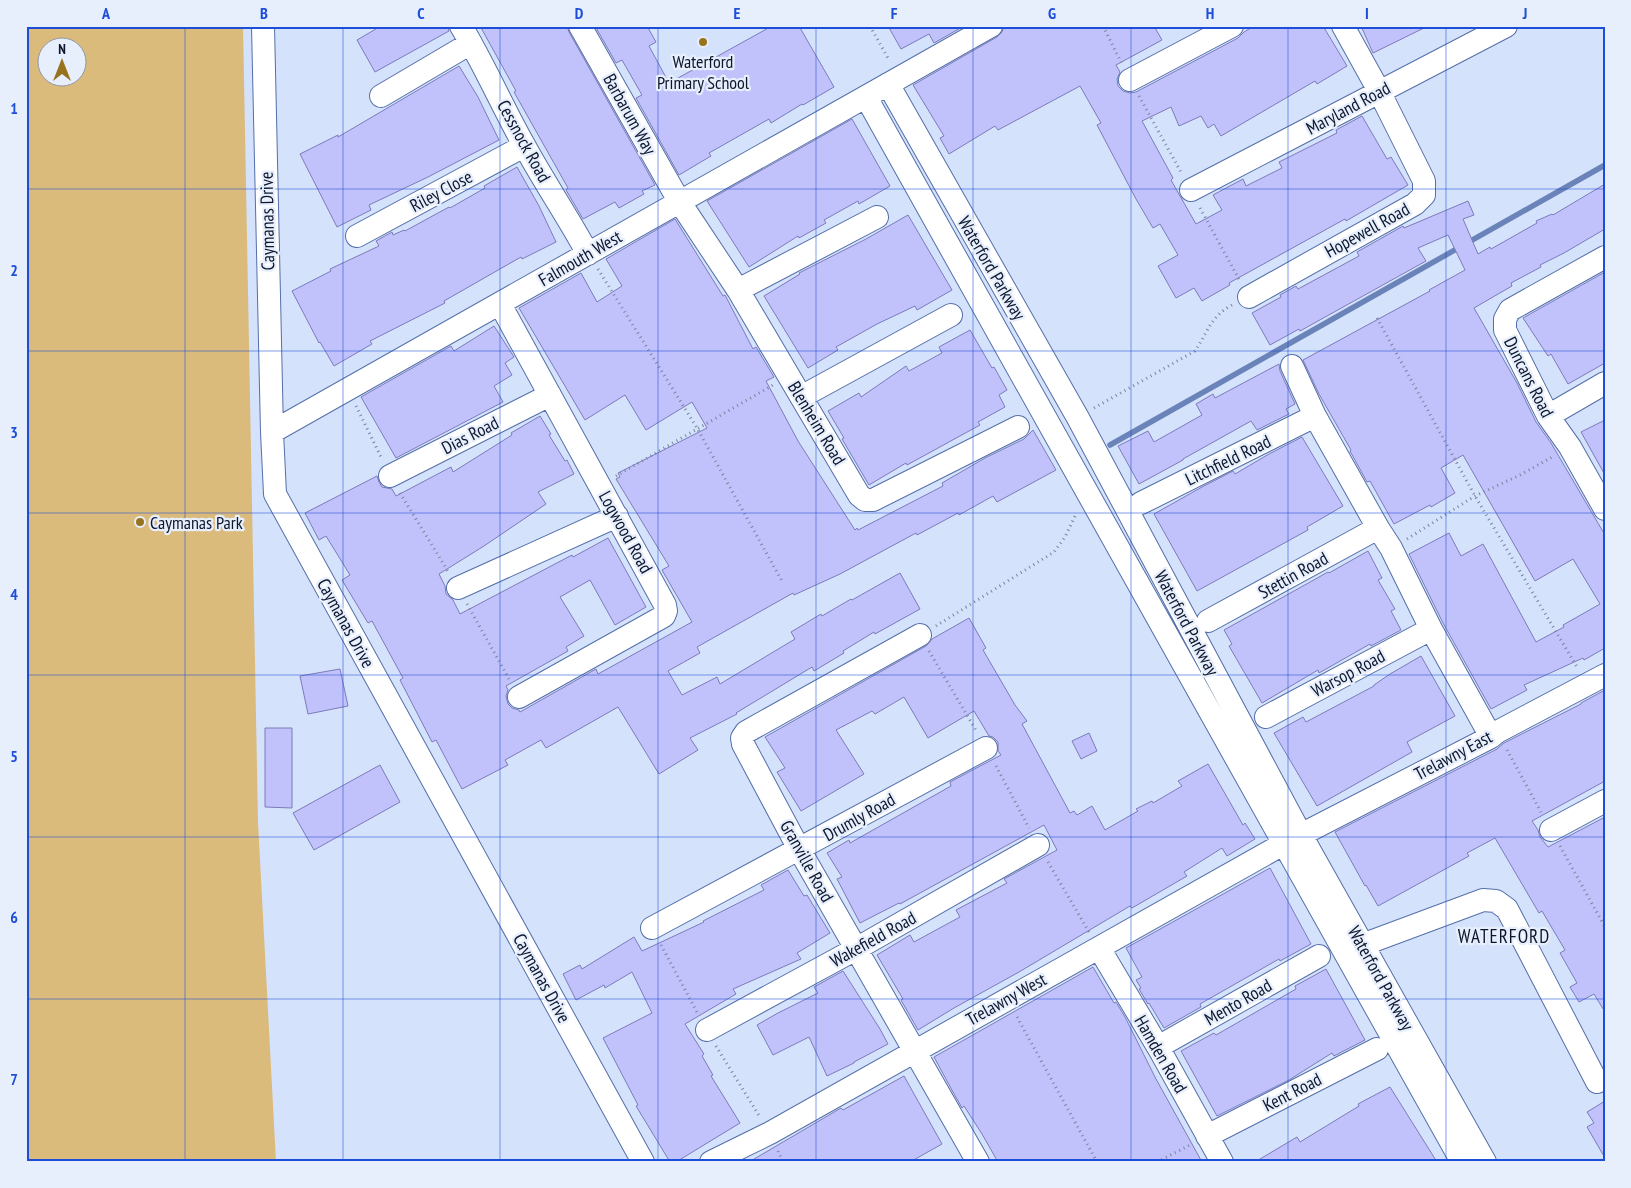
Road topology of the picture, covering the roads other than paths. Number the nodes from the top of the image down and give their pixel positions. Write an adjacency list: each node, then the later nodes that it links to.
1 (263, 26): 31 (street, Caymanas Drive)
2 (580, 26): 15 (street, Barbarum Way)
3 (991, 26): 9 (street, Falmouth West)
4 (1232, 26): 8 (street)
5 (1343, 26): 10 (street, Hopewell Road)
6 (1506, 26): 10 (street, Maryland Road)
7 (466, 35): 11 (street); 13 (street, Cessnock Road)
8 (1130, 80)
9 (894, 81): 12 (street, Falmouth West); 48 (street, Waterford Parkway)
10 (1379, 91): 14 (street, Maryland Road); 21 (street, Hopewell Road)
11 (381, 96)
12 (866, 97): 15 (street, Falmouth West); 48 (street, Waterford Parkway)
13 (524, 146): 17 (street, Riley Close); 18 (street, Cessnock Road)
14 (1191, 190)
15 (679, 201): 18 (street, Falmouth West); 20 (street, Blenheim Road)
16 (877, 217): 20 (street)
17 (357, 236)
18 (588, 254): 22 (street, Falmouth West)
19 (1605, 257): 29 (street, Duncans Road)
20 (738, 290): 27 (street, Blenheim Road)
21 (1249, 297)
22 (500, 304): 26 (street, Logwood Road); 31 (street, Falmouth West)
23 (951, 315): 27 (street)
24 (1292, 366): 28 (street)
25 (1605, 383): 29 (street)
26 (550, 395): 32 (street, Dias Road); 35 (street, Logwood Road)
27 (802, 397): 30 (street, Blenheim Road)
28 (1315, 416): 33 (street, Litchfield Road); 36 (street)
29 (1548, 416): 34 (street, Duncans Road)
30 (1018, 427)
31 (272, 432): 62 (street, Caymanas Drive)
32 (390, 476)
33 (1141, 503)
34 (1605, 509)
35 (617, 516): 37 (street); 42 (street, Logwood Road)
36 (1378, 528): 38 (street, Stettin Road); 39 (street)
37 (458, 588)
38 (1208, 622)
39 (1431, 629): 43 (street, Warsop Road); 44 (street)
40 (920, 635): 50 (street, Granville Road)
41 (1596, 679): 44 (street, Trelawny East)
42 (519, 697)
43 (1266, 717)
44 (1491, 737): 48 (street, Trelawny East)
45 (986, 748): 50 (street, Drumly Road)
46 (1605, 800): 47 (street)
47 (1551, 830)
48 (1293, 839): 52 (street, Waterford Parkway); 53 (street, Trelawny West); 66 (street, Waterford Parkway)
49 (1038, 845): 54 (street, Wakefield Road)
50 (799, 849): 51 (street, Drumly Road); 54 (street, Granville Road)
51 (652, 928)
52 (1362, 944): 60 (street); 67 (street, Waterford Parkway)
53 (1099, 948): 57 (street, Hamden Road); 59 (street, Trelawny West)
54 (856, 949): 56 (street, Wakefield Road); 59 (street, Granville Road)
55 (1319, 956): 57 (street, Mento Road)
56 (707, 1030)
57 (1158, 1047): 61 (street, Hamden Road)
58 (1377, 1049): 61 (street, Kent Road)
59 (914, 1050): 63 (street, Trelawny West); 64 (street, Granville Road)
60 (1597, 1082)
61 (1207, 1136): 65 (street, Hamden Road)
62 (643, 1162)
63 (711, 1162)
64 (978, 1162)
65 (1222, 1162)
66 (1462, 1162)
67 (1485, 1162)

